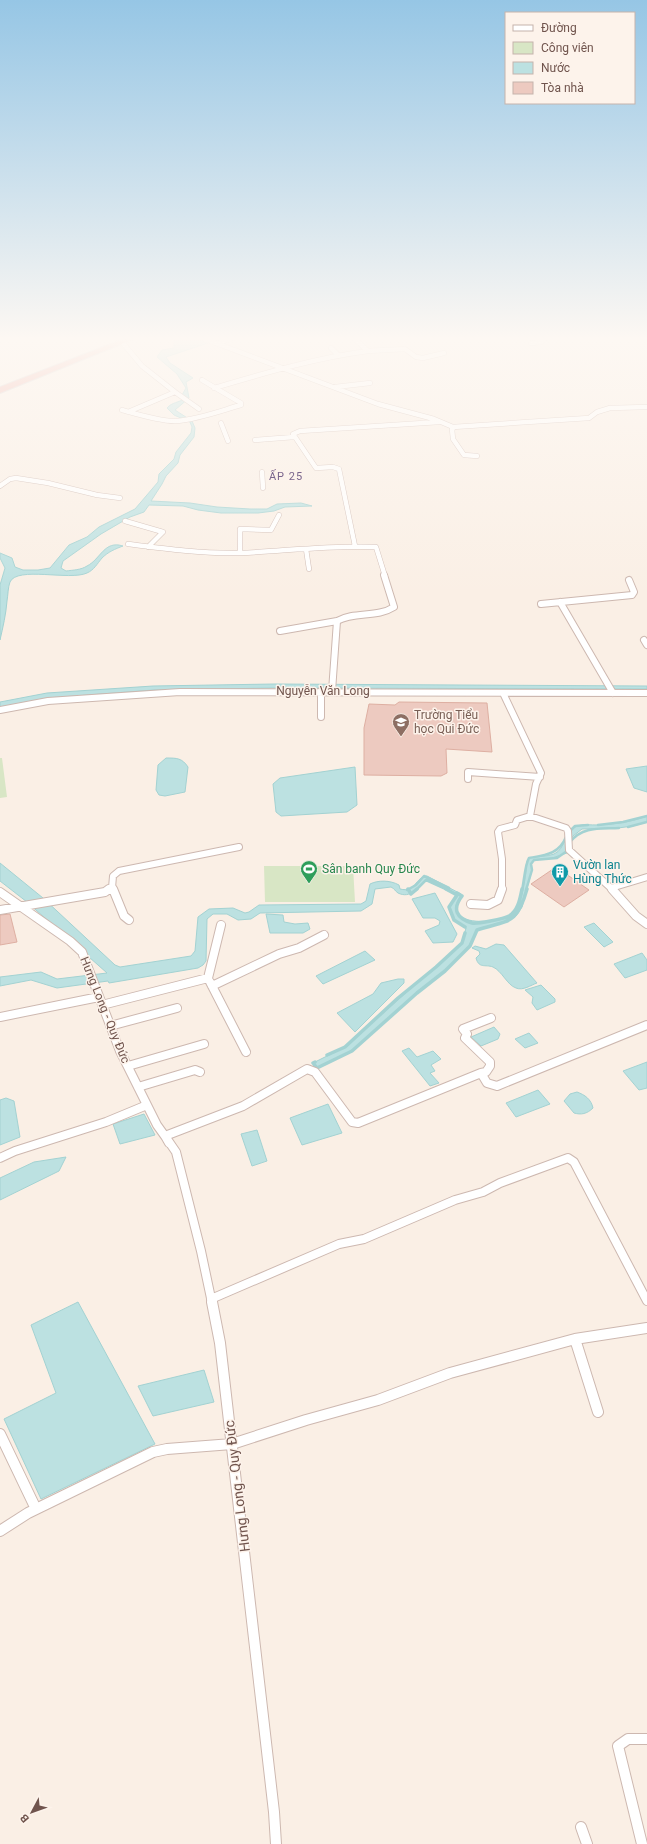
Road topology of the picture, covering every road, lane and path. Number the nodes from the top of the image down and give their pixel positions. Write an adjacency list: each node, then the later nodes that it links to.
1 (441, 422): 4 (street); 5 (street)
2 (529, 422): 4 (street)
3 (221, 423): 7 (street)
4 (455, 427): 8 (street)
5 (294, 437): 6 (street); 16 (street)
6 (255, 440)
7 (228, 441)
8 (477, 456)
9 (262, 472): 11 (street)
10 (0, 486): 12 (street)
11 (263, 488)
12 (120, 498)
13 (279, 515): 19 (street)
14 (125, 521): 17 (street)
15 (128, 544): 17 (street)
16 (355, 546): 18 (street); 24 (street)
17 (148, 547): 19 (street)
18 (306, 549): 19 (street); 20 (street)
19 (240, 553)
20 (309, 569)
21 (629, 580): 22 (street)
22 (560, 602): 23 (street); 30 (street)
23 (542, 604)
24 (337, 621): 25 (street); 27 (street)
25 (280, 631)
26 (321, 691): 27 (street, Nguyễn Văn Long); 31 (street, Nguyễn Văn Long); 32 (street)
27 (332, 691): 29 (street, Nguyễn Văn Long)
28 (647, 692): 30 (street, Nguyễn Văn Long)
29 (502, 693): 30 (street, Nguyễn Văn Long); 33 (street)
30 (613, 693)
31 (0, 710)
32 (321, 716)
33 (540, 778): 34 (street); 35 (street)
34 (468, 779)
35 (530, 816): 39 (street); 41 (street)
36 (239, 847): 38 (street)
37 (647, 877): 39 (street)
38 (112, 888): 42 (street); 44 (street)
39 (610, 888): 45 (street)
40 (0, 892): 42 (street, Hưng Long - Quy Đức)
41 (471, 904)
42 (20, 907): 43 (street); 49 (street, Hưng Long - Quy Đức)
43 (0, 910)
44 (129, 920)
45 (647, 924)
46 (221, 925): 48 (street)
47 (324, 935): 48 (street)
48 (210, 982): 50 (street); 57 (street)
49 (98, 997): 50 (street, Hưng Long - Quy Đức); 52 (street)
50 (102, 1005): 55 (street, Hưng Long - Quy Đức)
51 (178, 1008): 55 (street)
52 (0, 1017)
53 (491, 1018): 60 (street)
54 (647, 1025): 60 (street)
55 (110, 1026): 58 (street, Hưng Long - Quy Đức)
56 (204, 1044): 58 (street)
57 (246, 1052)
58 (128, 1066): 61 (street, Hưng Long - Quy Đức)
59 (200, 1072): 61 (street)
60 (481, 1073): 63 (street)
61 (138, 1087): 62 (street, Hưng Long - Quy Đức)
62 (147, 1105): 63 (street, Hưng Long - Quy Đức); 64 (street)
63 (167, 1140): 65 (street, Hưng Long - Quy Đức)
64 (0, 1158)
65 (211, 1299): 66 (street); 71 (street, Hưng Long - Quy Đức)
66 (647, 1301)
67 (647, 1328): 68 (street)
68 (575, 1340): 69 (street); 71 (street)
69 (598, 1412)
70 (0, 1434): 72 (street)
71 (232, 1444): 72 (street); 76 (street, Hưng Long - Quy Đức)
72 (36, 1509): 73 (street)
73 (0, 1531)
74 (647, 1739): 78 (street)
75 (581, 1827): 77 (street)
76 (276, 1844)
77 (587, 1844)
78 (642, 1844)

